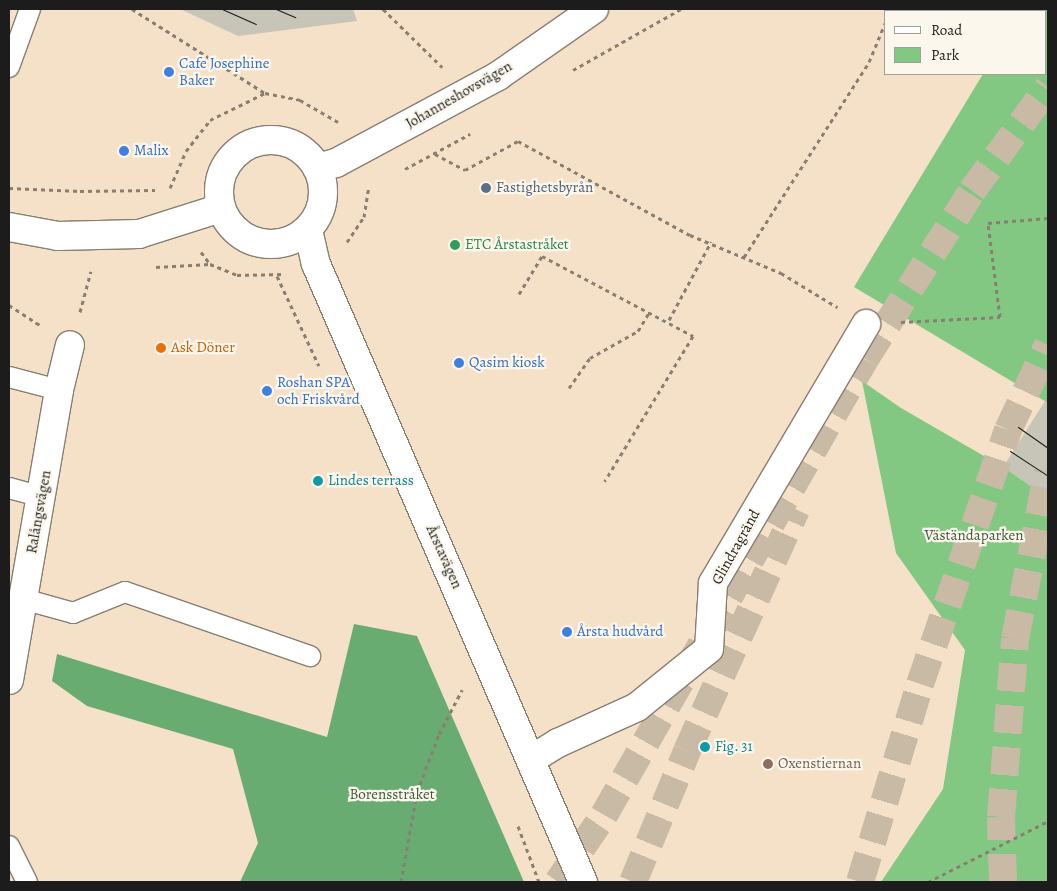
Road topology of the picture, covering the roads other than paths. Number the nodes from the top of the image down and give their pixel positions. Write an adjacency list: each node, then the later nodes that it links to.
1 (30, 9): 3 (lane)
2 (584, 11): 4 (street, Johanneshovsvägen)
3 (9, 67)
4 (317, 168): 5 (street); 7 (street)
5 (221, 208): 6 (street); 7 (street)
6 (9, 227)
7 (308, 230): 17 (street, Årstavägen)
8 (866, 324): 17 (street, Glindragränd)
9 (70, 345): 11 (street, Ralångsvägen)
10 (9, 377): 11 (lane)
11 (59, 390): 13 (street, Ralångsvägen)
12 (9, 488): 13 (lane)
13 (42, 497): 14 (street, Ralångsvägen)
14 (23, 599): 15 (lane); 16 (street, Ralångsvägen)
15 (310, 656)
16 (10, 670)
17 (532, 759): 20 (street, Årstavägen)
18 (9, 846): 19 (lane)
19 (26, 882)
20 (583, 882)

